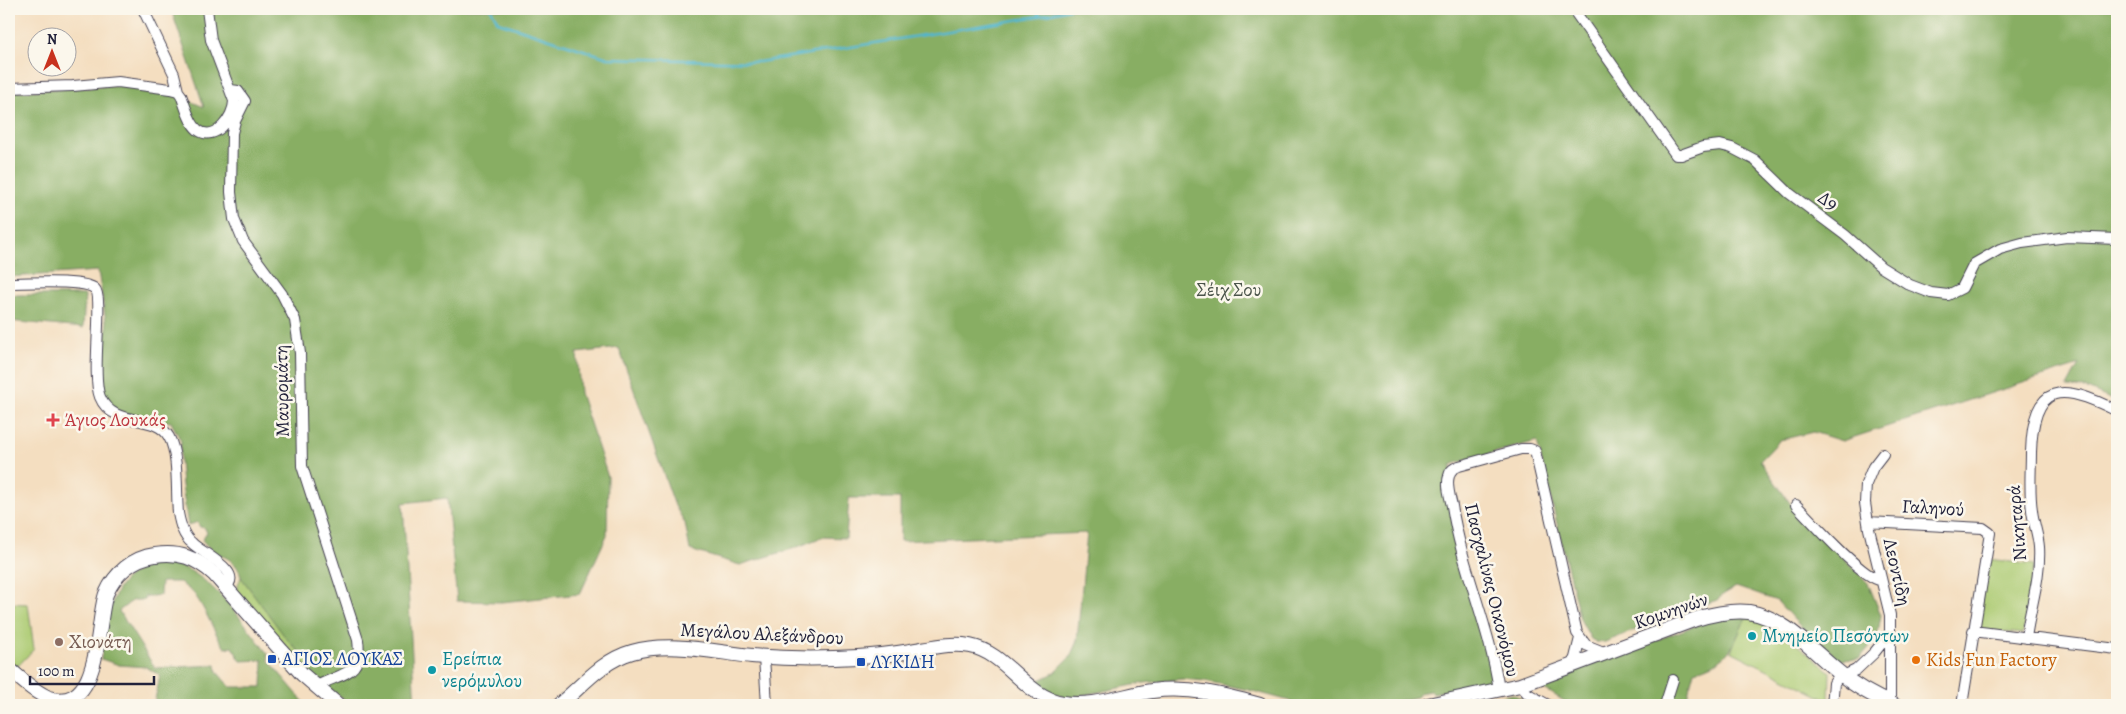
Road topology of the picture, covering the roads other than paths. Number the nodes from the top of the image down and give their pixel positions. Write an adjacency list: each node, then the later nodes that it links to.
1 (143, 9): 6 (street)
2 (207, 9): 5 (street)
3 (1573, 9): 7 (street, Δ9)
4 (9, 88): 6 (street)
5 (231, 90): 6 (street); 27 (street, Μαυρομάτη)
6 (178, 91)
7 (2117, 239)
8 (9, 283): 14 (street)
9 (2117, 411): 18 (street, Νικηταρά)
10 (1883, 454): 12 (street, Λεοντίδη)
11 (1796, 505): 13 (street)
12 (1868, 522): 13 (street, Λεοντίδη); 15 (street, Γαληνού)
13 (1880, 580): 16 (street, Λεοντίδη)
14 (226, 587): 27 (main road); 30 (main road)
15 (1973, 631): 18 (street); 42 (street)
16 (1890, 633): 24 (street); 41 (street, Λεοντίδη)
17 (1580, 638): 20 (street); 22 (street); 28 (street, Πασχαλίνας Οικονόμου)
18 (2026, 638): 19 (street)
19 (2117, 649)
20 (1608, 653): 22 (main road, Κομνηνών); 24 (main road, Κομνηνών)
21 (764, 657): 33 (main road, Μεγάλου Αλεξάνδρου); 34 (main road, Μεγάλου Αλεξάνδρου); 35 (street)
22 (1571, 666): 26 (main road, Κομνηνών)
23 (9, 669): 30 (main road)
24 (1842, 676): 40 (street); 41 (main road, Κομνηνών)
25 (1673, 680): 39 (street)
26 (1520, 685): 28 (main road, Κομνηνών); 38 (street)
27 (315, 687): 31 (main road)
28 (1499, 690): 32 (main road)
29 (1130, 700): 33 (main road, Μεγάλου Αλεξάνδρου); 36 (main road, Μεγάλου Αλεξάνδρου)
30 (72, 702)
31 (331, 703)
32 (1446, 703): 37 (main road)
33 (1064, 704)
34 (559, 705)
35 (766, 705)
36 (1260, 705)
37 (1428, 705)
38 (1548, 705)
39 (1665, 705)
40 (1832, 705)
41 (1891, 705)
42 (1962, 705)

